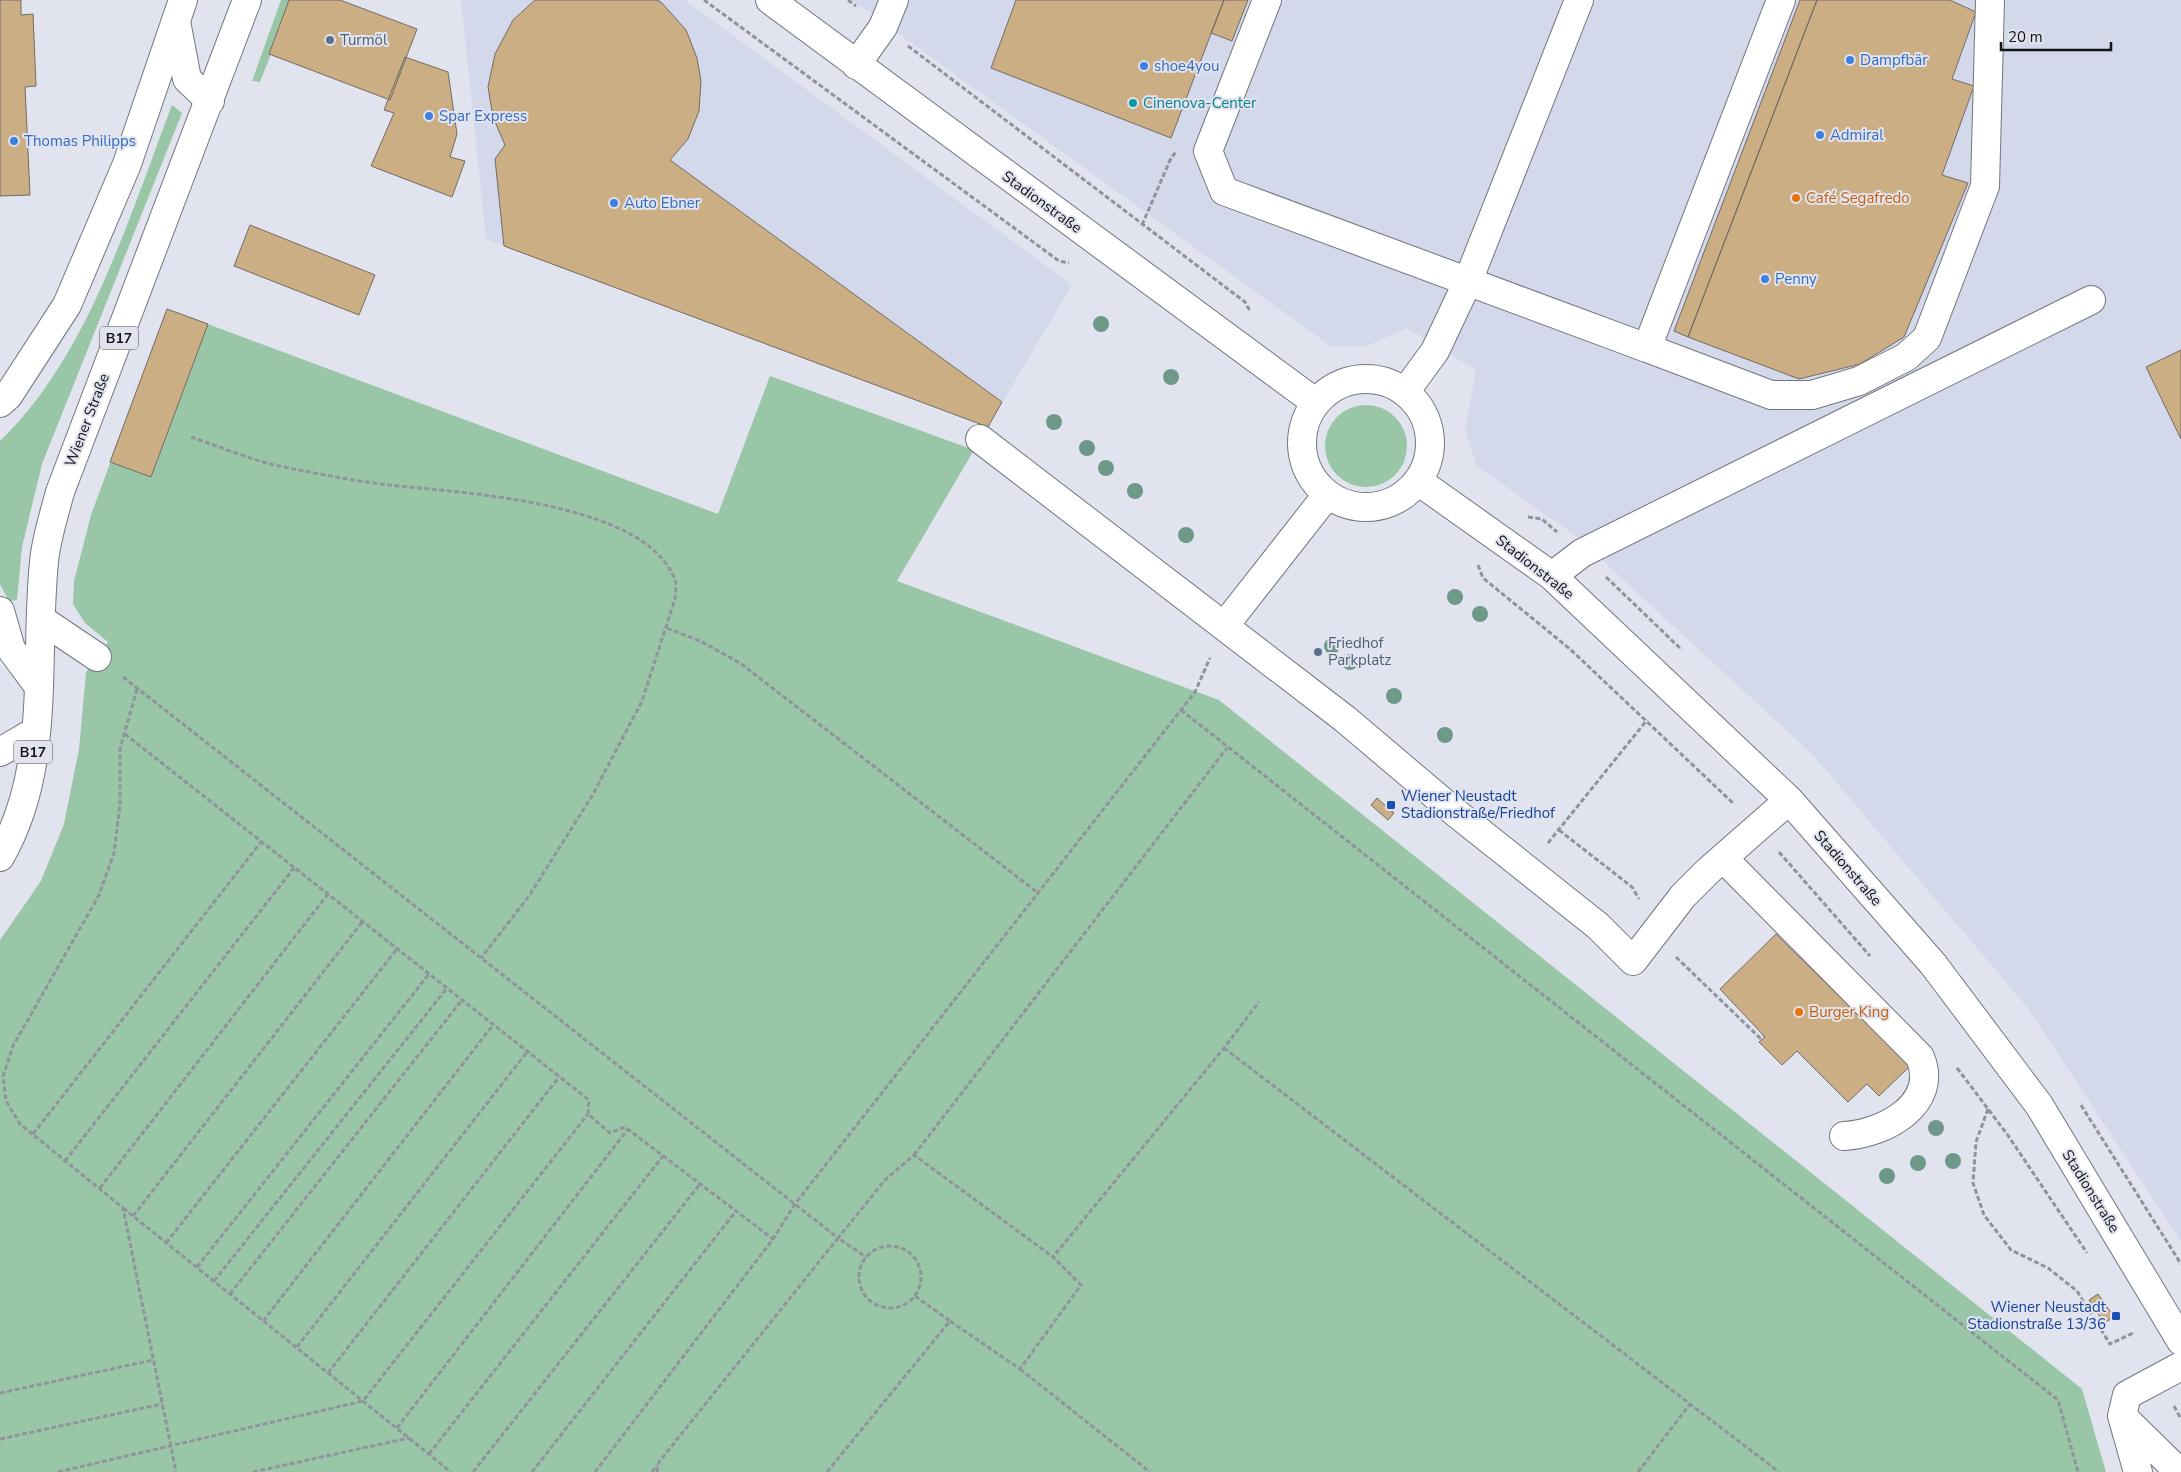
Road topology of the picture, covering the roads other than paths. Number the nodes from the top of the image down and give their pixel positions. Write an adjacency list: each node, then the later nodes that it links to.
1 (247, 0): 10 (street, Wiener Straße / B17)
2 (770, 0): 9 (street, Stadionstraße)
3 (894, 0): 9 (street)
4 (1266, 0): 11 (street)
5 (1579, 0): 11 (street)
6 (1781, 0): 13 (street)
7 (1990, 0): 13 (street)
8 (179, 11): 10 (street); 16 (street)
9 (856, 65): 15 (street, Stadionstraße)
10 (210, 101): 22 (street, Wiener Straße / B17)
11 (1468, 281): 13 (street); 14 (street)
12 (2091, 300): 20 (street)
13 (1647, 348)
14 (1406, 392): 15 (street); 18 (street)
15 (1316, 402): 19 (street)
16 (0, 403)
17 (980, 439): 23 (street)
18 (1418, 481): 19 (street); 20 (street, Stadionstraße)
19 (1327, 495): 23 (street)
20 (1552, 576): 28 (street, Stadionstraße)
21 (0, 611): 25 (street)
22 (42, 620): 24 (street); 25 (street, Wiener Straße / B17)
23 (1225, 625): 30 (street)
24 (97, 657)
25 (40, 687): 26 (street, Wiener Straße / B17)
26 (36, 731): 27 (street); 29 (street, Wiener Straße / B17)
27 (0, 752)
28 (1789, 800): 30 (street); 32 (street, Stadionstraße)
29 (0, 857)
30 (1724, 859): 31 (street)
31 (1844, 1136)
32 (2181, 1341)
33 (2181, 1366): 34 (street)
34 (2122, 1416): 35 (street); 36 (street)
35 (2138, 1472)
36 (2174, 1472)

